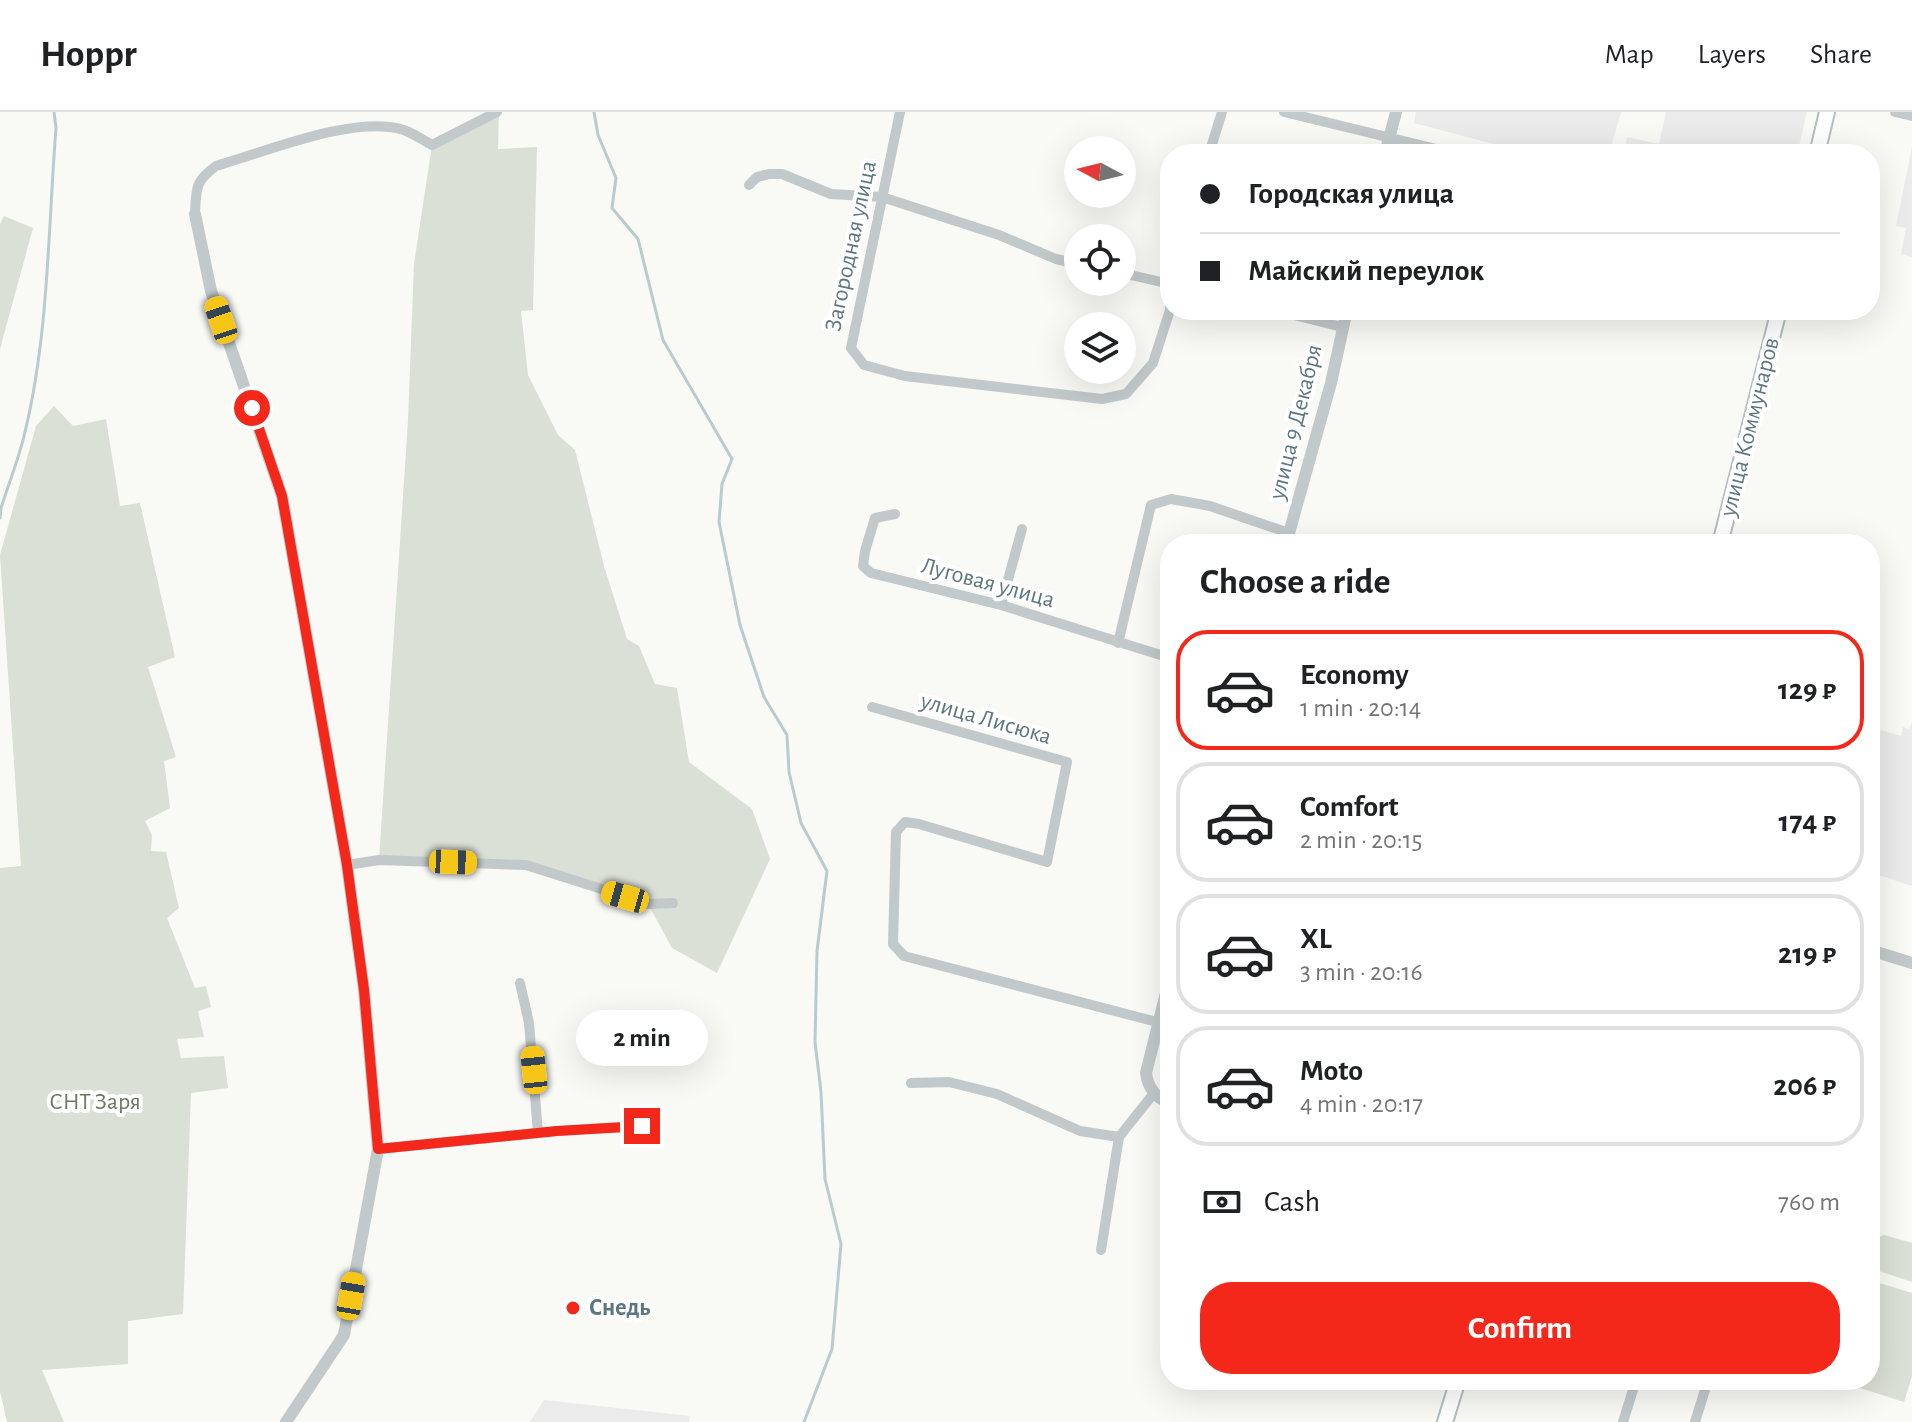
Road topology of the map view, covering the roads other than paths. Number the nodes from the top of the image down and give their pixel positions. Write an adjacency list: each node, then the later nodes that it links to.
1 (497, 112): 16 (street)
2 (900, 112): 15 (street, Загородная улица)
3 (1222, 112): 10 (street)
4 (1284, 112): 9 (street)
5 (1396, 112): 9 (street)
6 (1827, 112): 13 (main road)
7 (1895, 112): 8 (street)
8 (1912, 116)
9 (1389, 138): 11 (street); 12 (street)
10 (1212, 144)
11 (1388, 144)
12 (1414, 144)
13 (1819, 144)
14 (749, 185): 15 (street)
15 (882, 197): 17 (street); 20 (street, Загородная улица)
16 (195, 214): 34 (street)
17 (1064, 261)
18 (1136, 276): 19 (street)
19 (1160, 281)
20 (1167, 320)
21 (1314, 320): 24 (street)
22 (1344, 320): 24 (street, улица 9 Декабря)
23 (1776, 320): 29 (main road, улица Коммунаров)
24 (1342, 327): 28 (street, улица 9 Декабря)
25 (895, 514): 30 (street, Луговая улица)
26 (1022, 529): 30 (street)
27 (1276, 534): 31 (street)
28 (1289, 534)
29 (1723, 534)
30 (1001, 605): 31 (street, Луговая улица)
31 (1118, 643): 32 (street, Луговая улица)
32 (1160, 655)
33 (872, 707): 40 (street, улица Лисюка)
34 (347, 865): 35 (street); 47 (street)
35 (673, 903)
36 (1880, 953): 37 (street)
37 (1912, 963)
38 (520, 983): 45 (street)
39 (1160, 1012): 40 (street)
40 (1157, 1022): 42 (street)
41 (911, 1083): 46 (street)
42 (1154, 1093): 43 (street); 46 (street)
43 (1160, 1097)
44 (642, 1126): 45 (street)
45 (538, 1133): 47 (street)
46 (1119, 1137): 48 (street)
47 (378, 1149): 52 (street)
48 (1101, 1250)
49 (1455, 1390): 53 (main road)
50 (1633, 1390): 54 (street)
51 (1705, 1390): 55 (street)
52 (286, 1422)
53 (1445, 1422)
54 (1623, 1422)
55 (1695, 1422)

